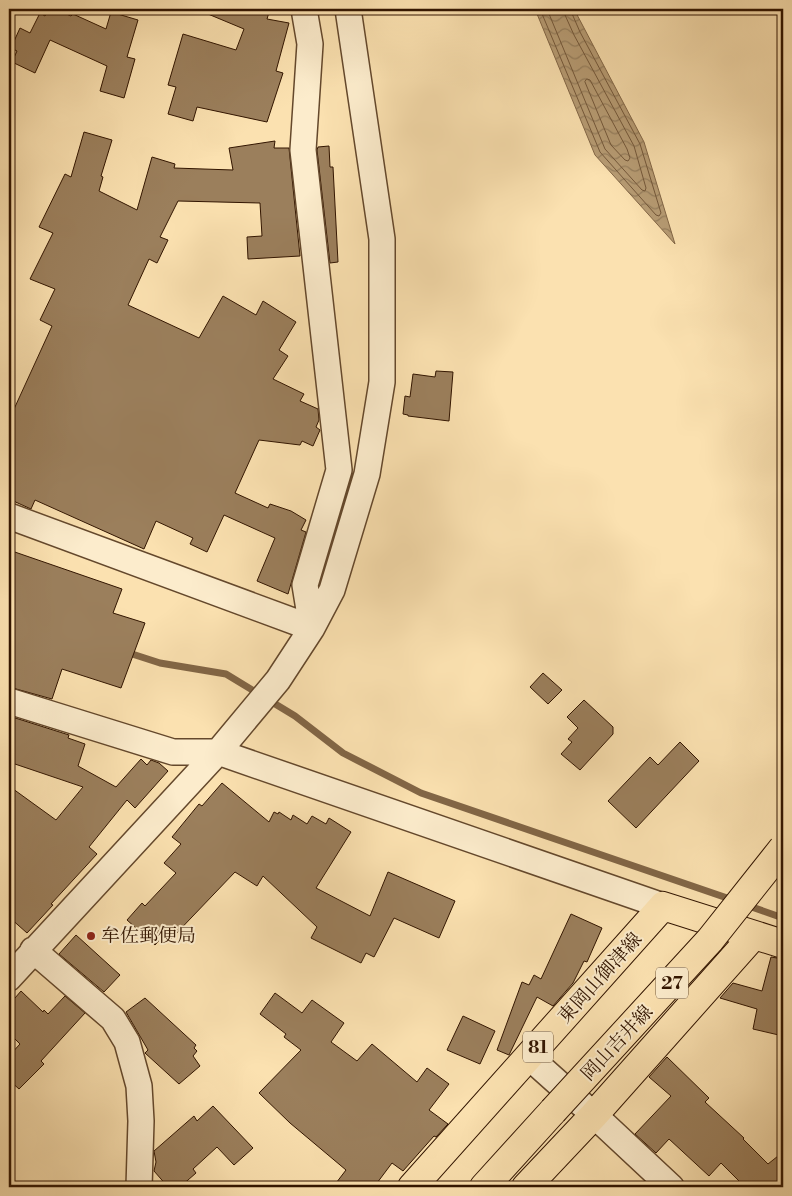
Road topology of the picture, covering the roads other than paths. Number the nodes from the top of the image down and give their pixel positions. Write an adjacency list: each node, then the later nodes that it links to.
1 (304, 9): 4 (street)
2 (348, 9): 4 (street)
3 (9, 516): 4 (street)
4 (312, 628): 6 (street)
5 (9, 700): 6 (street)
6 (218, 752): 8 (street); 11 (street)
7 (783, 848): 17 (main road, 岡山吉井線 / 27, bridge)
8 (663, 906): 9 (main road); 13 (main road, 東岡山御津線 / 81)
9 (754, 935): 10 (main road); 14 (main road)
10 (783, 944)
11 (33, 950): 12 (street); 15 (street)
12 (9, 978)
13 (529, 1057): 14 (street); 16 (main road, 東岡山御津線 / 81)
14 (594, 1115): 18 (main road); 19 (street)
15 (139, 1187)
16 (412, 1187)
17 (484, 1187)
18 (526, 1187)
19 (672, 1187)

